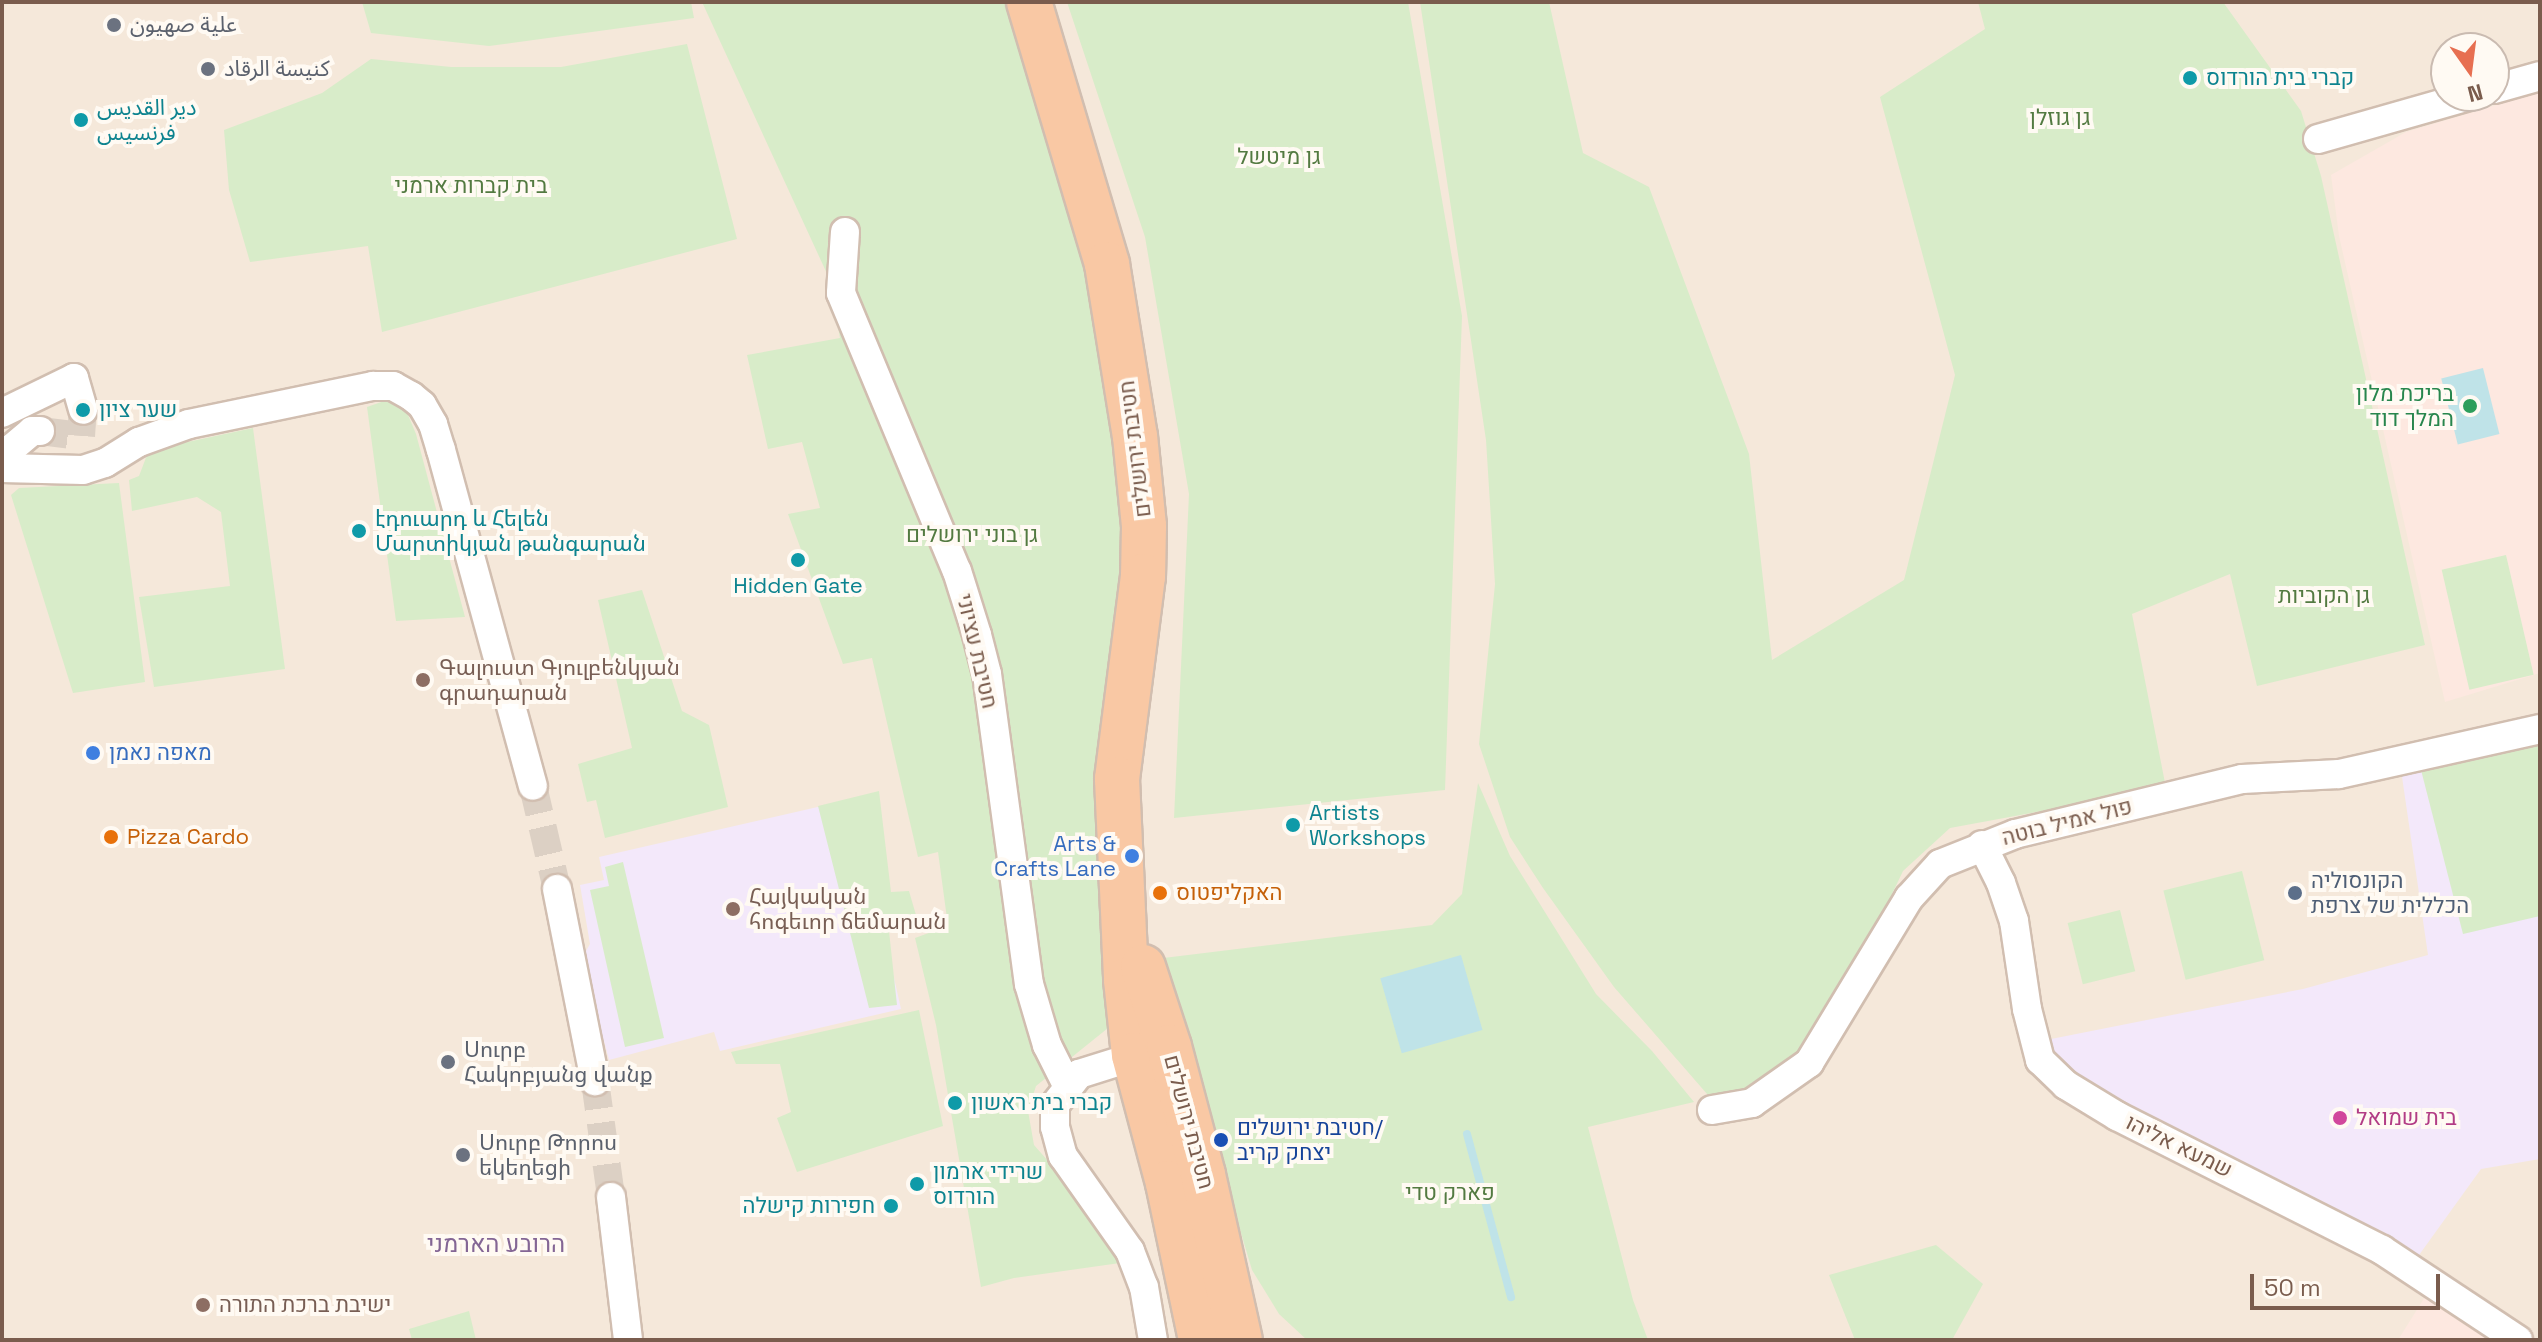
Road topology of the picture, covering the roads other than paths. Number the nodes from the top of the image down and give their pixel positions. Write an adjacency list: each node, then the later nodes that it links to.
1 (1029, 2): 15 (highway, חטיבת ירושלים)
2 (2540, 76): 3 (street)
3 (2510, 84)
4 (2430, 107): 5 (street)
5 (2318, 139)
6 (845, 232): 17 (street, חטיבת עציוני)
7 (83, 410): 8 (street)
8 (2, 413)
9 (40, 431): 10 (street)
10 (4, 468): 12 (street)
11 (2540, 729): 13 (street, פול אמיל בוטה)
12 (533, 786)
13 (1982, 845): 18 (street, פול אמיל בוטה); 25 (street, שמעא אליהו)
14 (557, 889): 16 (street)
15 (1152, 1051): 17 (street); 20 (highway, חטיבת ירושלים); 23 (highway, חטיבת ירושלים)
16 (595, 1081)
17 (1067, 1085): 22 (street)
18 (1712, 1110)
19 (611, 1197): 21 (street)
20 (1235, 1320): 24 (highway)
21 (628, 1340)
22 (1153, 1340)
23 (1201, 1340)
24 (1263, 1340)
25 (2518, 1340)

